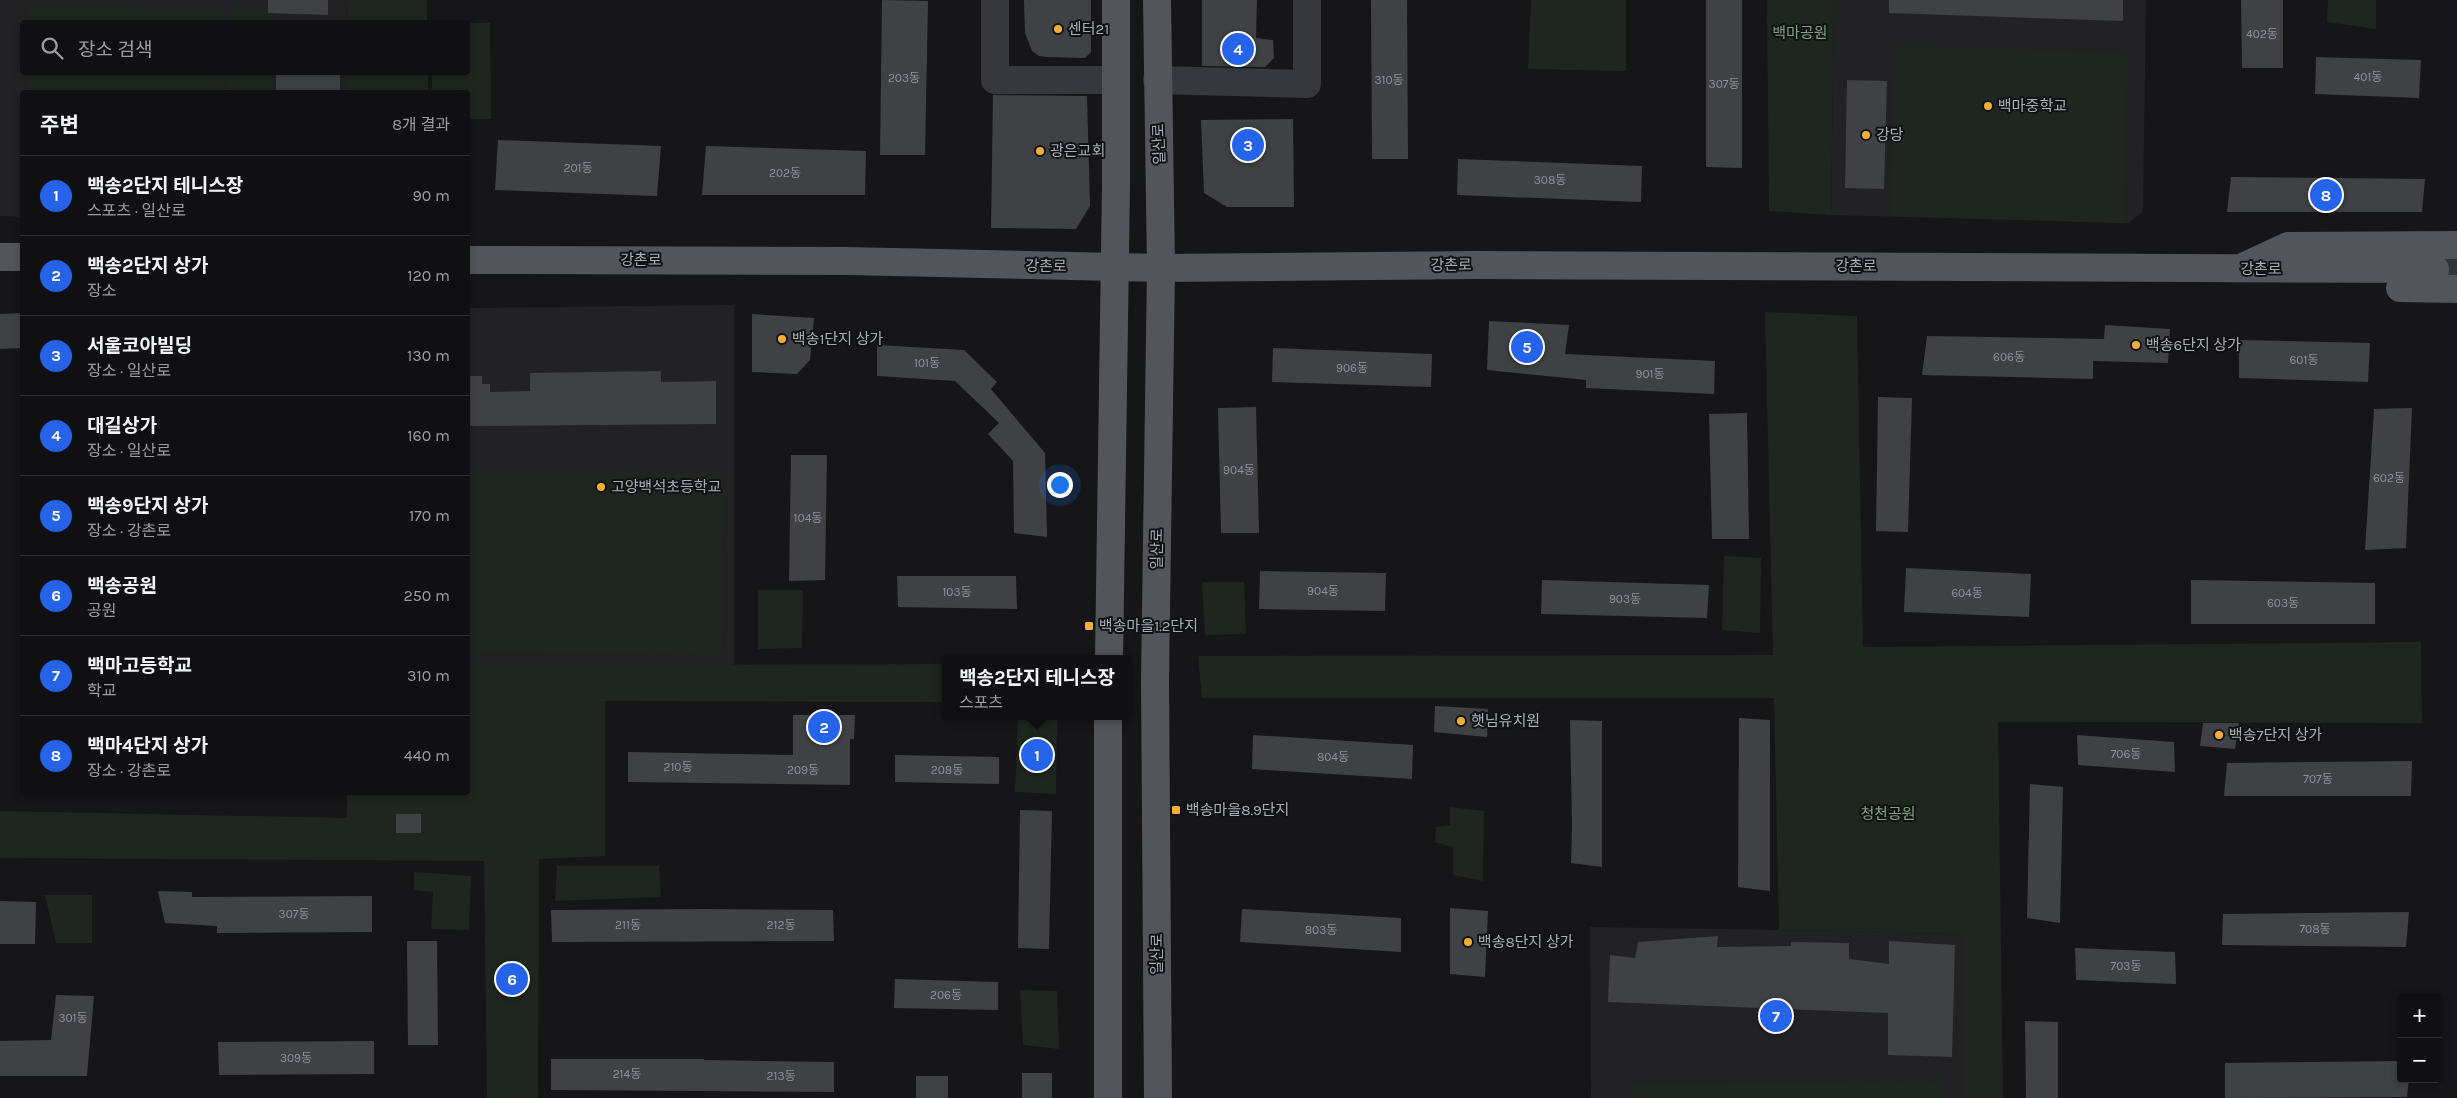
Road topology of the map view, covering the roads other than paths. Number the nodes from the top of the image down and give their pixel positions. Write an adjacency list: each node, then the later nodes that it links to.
1 (995, 0): 5 (street)
2 (1116, 0): 5 (main road)
3 (1157, 0): 6 (main road, 일산로)
4 (1307, 0): 6 (street)
5 (1115, 80): 11 (main road)
6 (1157, 80): 12 (main road, 일산로)
7 (2457, 245): 13 (main road)
8 (0, 257): 9 (main road)
9 (20, 257)
10 (470, 260): 11 (main road, 강촌로)
11 (1114, 267): 12 (main road, 강촌로); 16 (main road)
12 (1162, 268): 13 (main road, 강촌로); 19 (main road, 일산로)
13 (2239, 268): 14 (main road, 강촌로); 15 (main road)
14 (2435, 270)
15 (2457, 289)
16 (1109, 655)
17 (1108, 720): 18 (main road)
18 (1108, 1098)
19 (1158, 1098)

